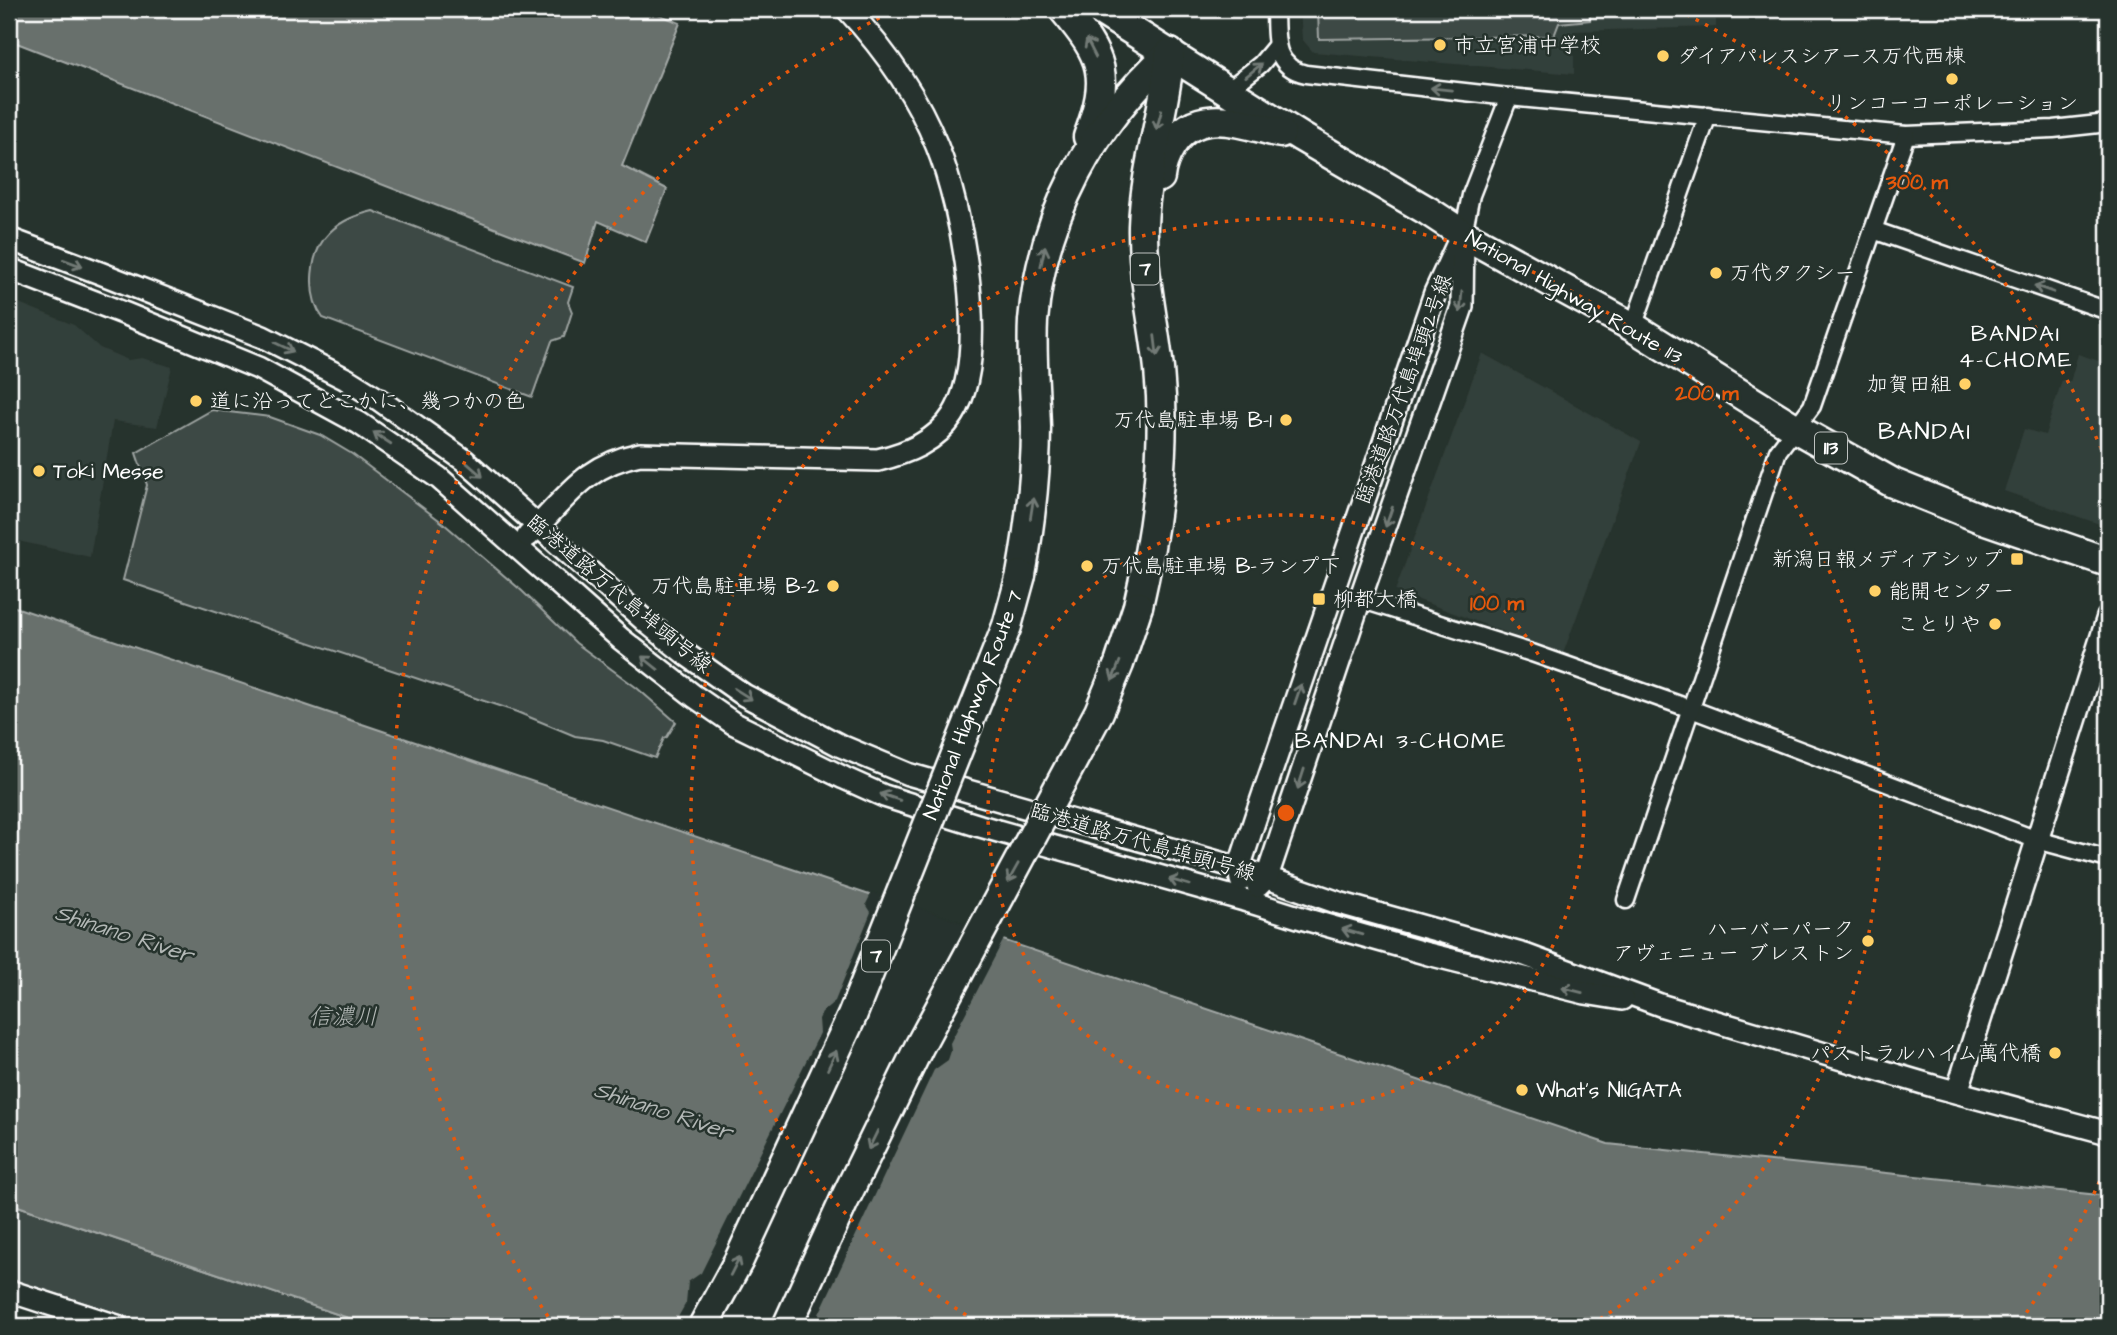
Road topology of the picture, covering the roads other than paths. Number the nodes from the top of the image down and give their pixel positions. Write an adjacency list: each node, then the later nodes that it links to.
1 (847, 9): 22 (street)
2 (1063, 9): 13 (highway, one-way to 2)
3 (1098, 9): 6 (highway, National Highway Route 113 / 113)
4 (1275, 9): 5 (street)
5 (1276, 46): 7 (street, one-way to 5); 8 (street, one-way to 5)
6 (1170, 53): 7 (highway, National Highway Route 113 / 113); 13 (highway, National Highway Route 7 / 7); 14 (highway, 7, one-way to 14)
7 (1228, 90): 12 (highway, National Highway Route 113 / 113)
8 (1509, 97): 9 (street); 16 (street)
9 (1708, 115): 11 (street); 20 (street)
10 (2108, 123): 11 (street)
11 (1906, 135): 15 (street)
12 (1301, 137): 14 (highway); 16 (highway, National Highway Route 113 / 113)
13 (1060, 204): 39 (highway, National Highway Route 7 / 7, one-way to 13, bridge)
14 (1143, 228): 40 (highway, 7, one-way to 40, bridge)
15 (1873, 230): 19 (street, one-way to 15); 21 (street)
16 (1462, 234): 20 (highway, National Highway Route 113 / 113); 25 (street, 臨港道路万代島埠頭2号線, one-way to 25); 30 (street, 臨港道路万代島埠頭2号線, one-way to 16)
17 (9, 239): 22 (street, 臨港道路万代島埠頭1号線, one-way to 22)
18 (9, 269): 23 (street, 臨港道路万代島埠頭1号線, one-way to 18)
19 (2108, 311)
20 (1633, 327): 21 (highway, National Highway Route 113 / 113)
21 (1795, 428): 24 (highway, National Highway Route 113 / 113); 27 (street)
22 (538, 526): 23 (street); 30 (street, 臨港道路万代島埠頭1号線, one-way to 30)
23 (516, 548): 32 (street, 臨港道路万代島埠頭1号線, one-way to 23)
24 (2108, 562)
25 (1360, 599): 27 (street); 31 (street, 臨港道路万代島埠頭2号線, one-way to 31)
26 (2108, 617): 28 (street)
27 (1691, 709): 28 (street); 33 (street)
28 (2037, 840): 29 (street); 35 (street)
29 (2108, 859)
30 (1240, 868): 31 (street, 臨港道路万代島埠頭1号線); 32 (street, 臨港道路万代島埠頭2号線)
31 (1268, 877): 32 (street, 臨港道路万代島埠頭2号線); 34 (street, 臨港道路万代島埠頭1号線)
32 (1244, 900): 34 (street, 臨港道路万代島埠頭1号線, one-way to 32)
33 (1626, 900)
34 (1663, 1006): 35 (street, 臨港道路万代島埠頭1号線)
35 (1957, 1092): 36 (street, 臨港道路万代島埠頭1号線)
36 (2108, 1133)
37 (9, 1290): 38 (street)
38 (117, 1326)
39 (703, 1326)
40 (787, 1326)

